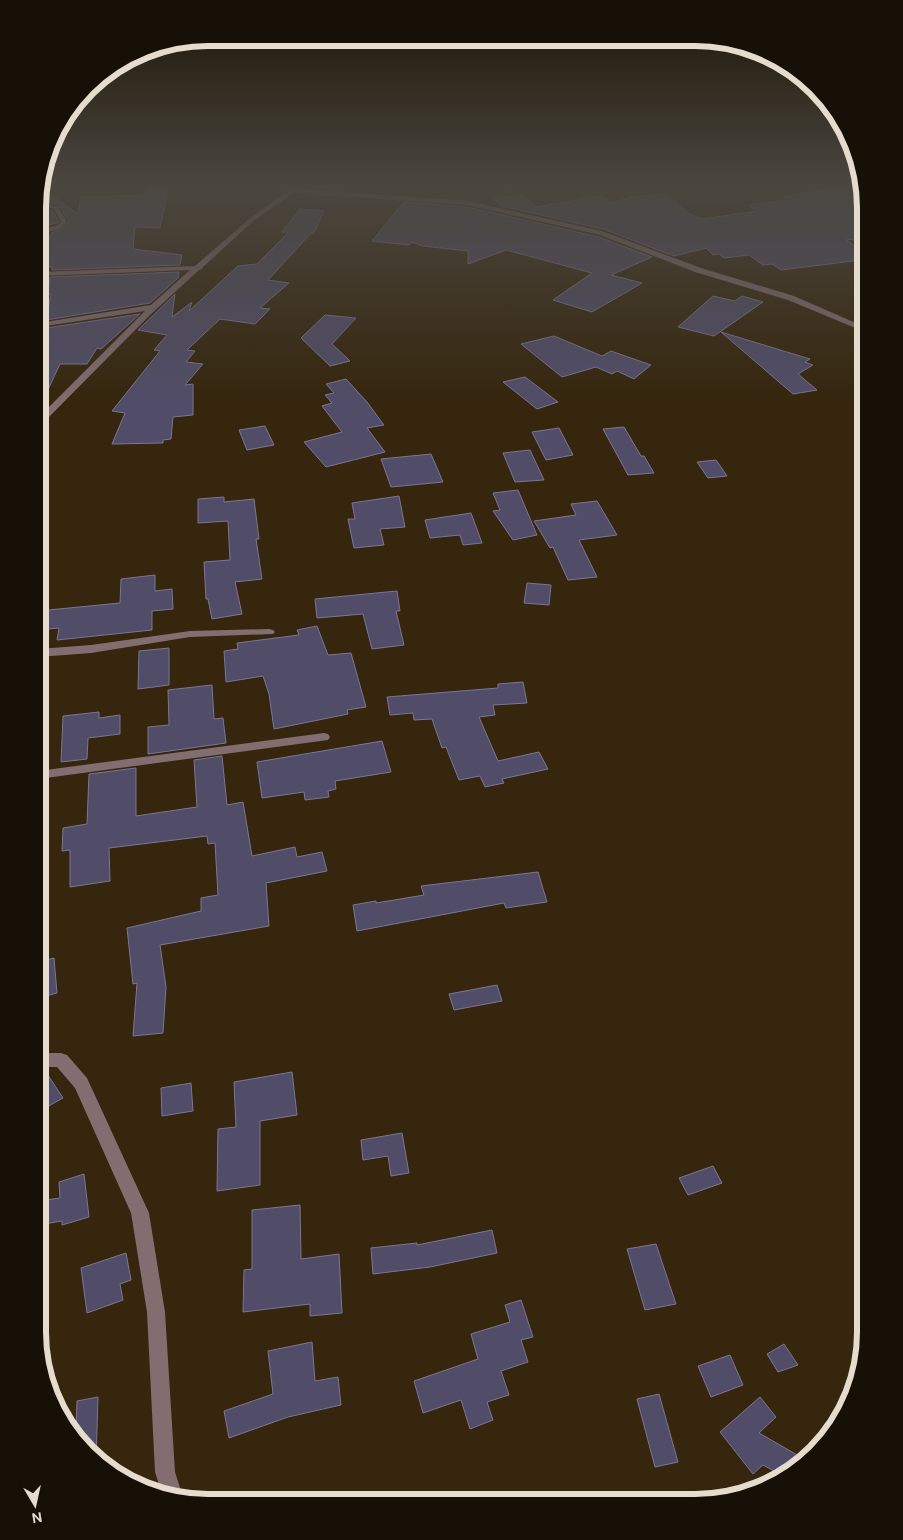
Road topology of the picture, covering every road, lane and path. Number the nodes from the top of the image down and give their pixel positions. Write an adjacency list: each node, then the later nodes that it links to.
1 (211, 258): 3 (street)
2 (667, 258): 7 (street)
3 (200, 268): 4 (street); 5 (street)
4 (46, 274)
5 (154, 307): 6 (street); 8 (street)
6 (46, 323)
7 (857, 326)
8 (46, 415)
9 (269, 632): 10 (street)
10 (46, 652)
11 (324, 737): 12 (street)
12 (46, 774)
13 (46, 1060): 14 (street)
14 (171, 1489)

